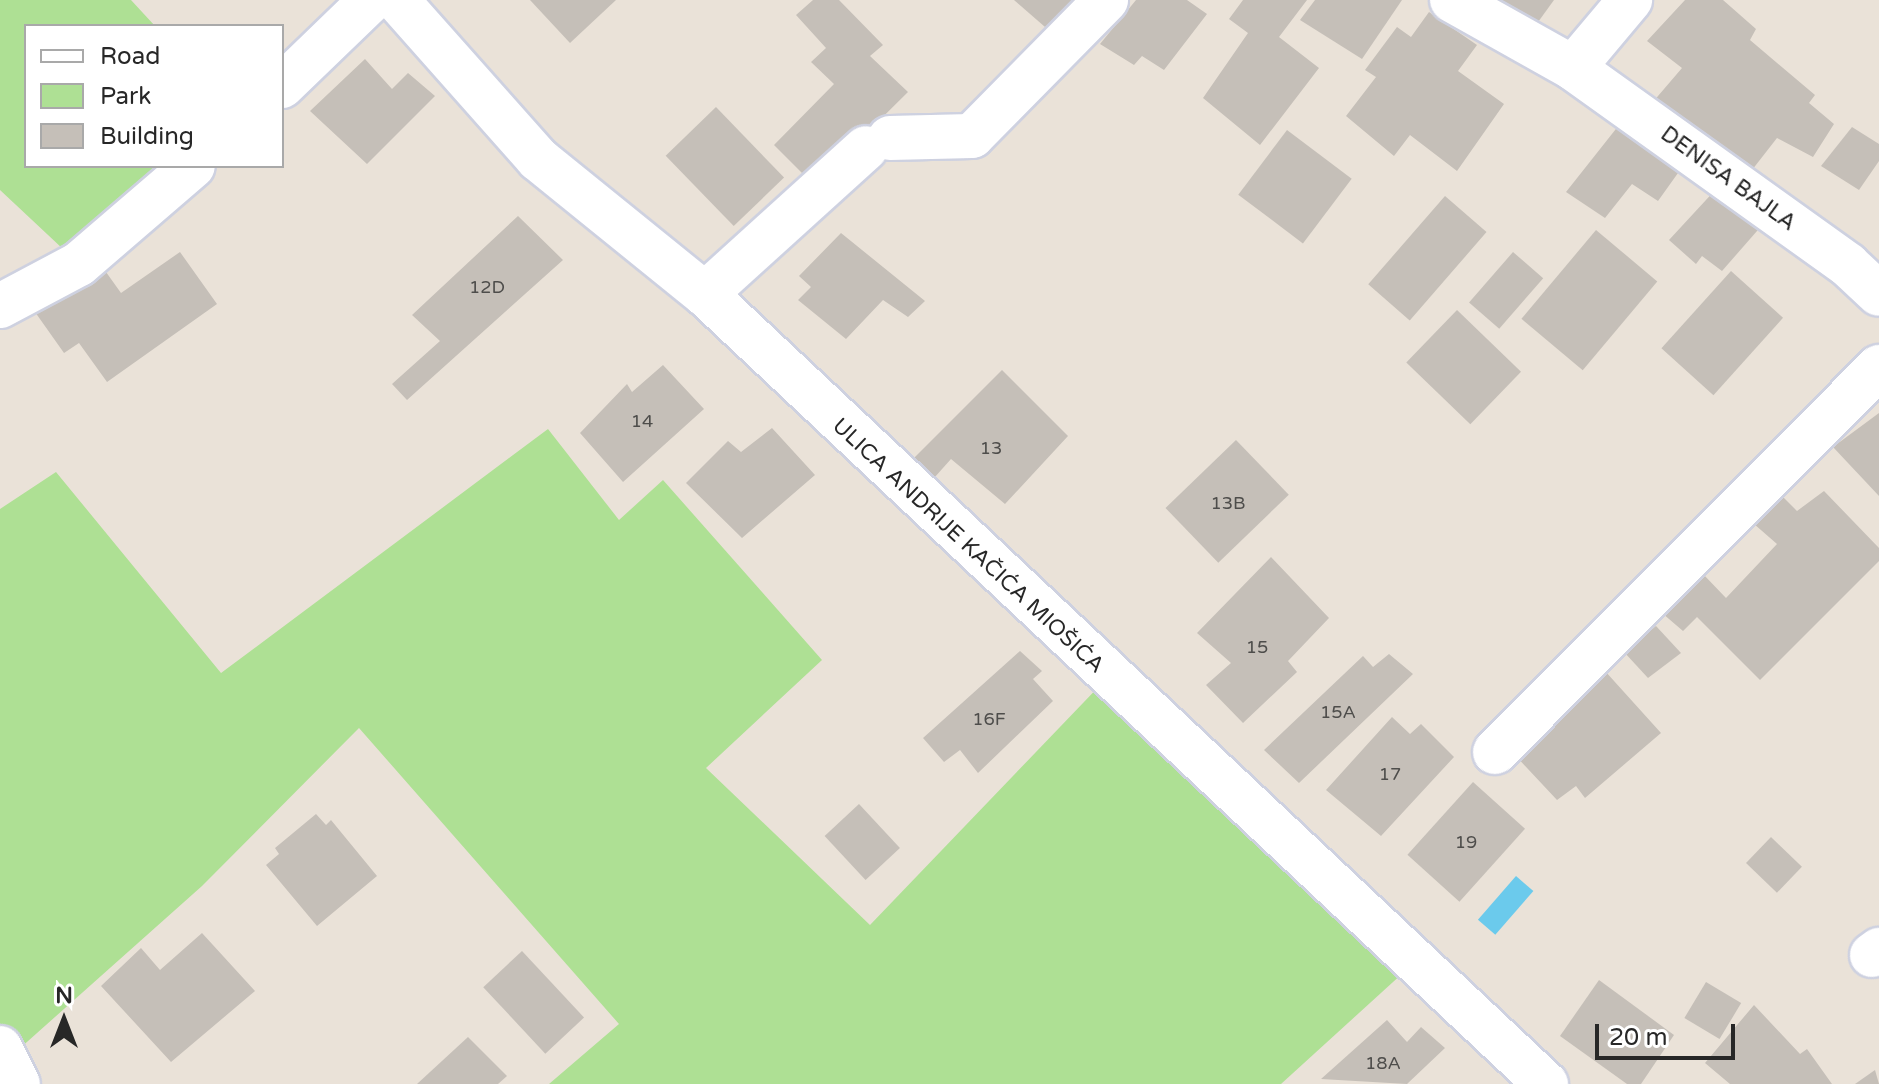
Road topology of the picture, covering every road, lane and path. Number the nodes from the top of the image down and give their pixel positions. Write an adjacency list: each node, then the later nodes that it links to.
1 (371, 0): 7 (street)
2 (397, 0): 9 (street, ULICA ANDRIJE KAČIĆA MIOŠIĆA)
3 (1106, 0): 9 (street)
4 (1452, 0): 6 (street, DENISA BAJLA)
5 (1630, 0): 6 (street)
6 (1573, 68): 10 (street, DENISA BAJLA)
7 (284, 84)
8 (191, 168): 11 (street)
9 (705, 294): 16 (street, ULICA ANDRIJE KAČIĆA MIOŠIĆA)
10 (1879, 294)
11 (0, 306)
12 (1879, 367): 13 (street)
13 (1495, 752)
14 (0, 1048): 15 (street)
15 (18, 1084)
16 (1546, 1084)

